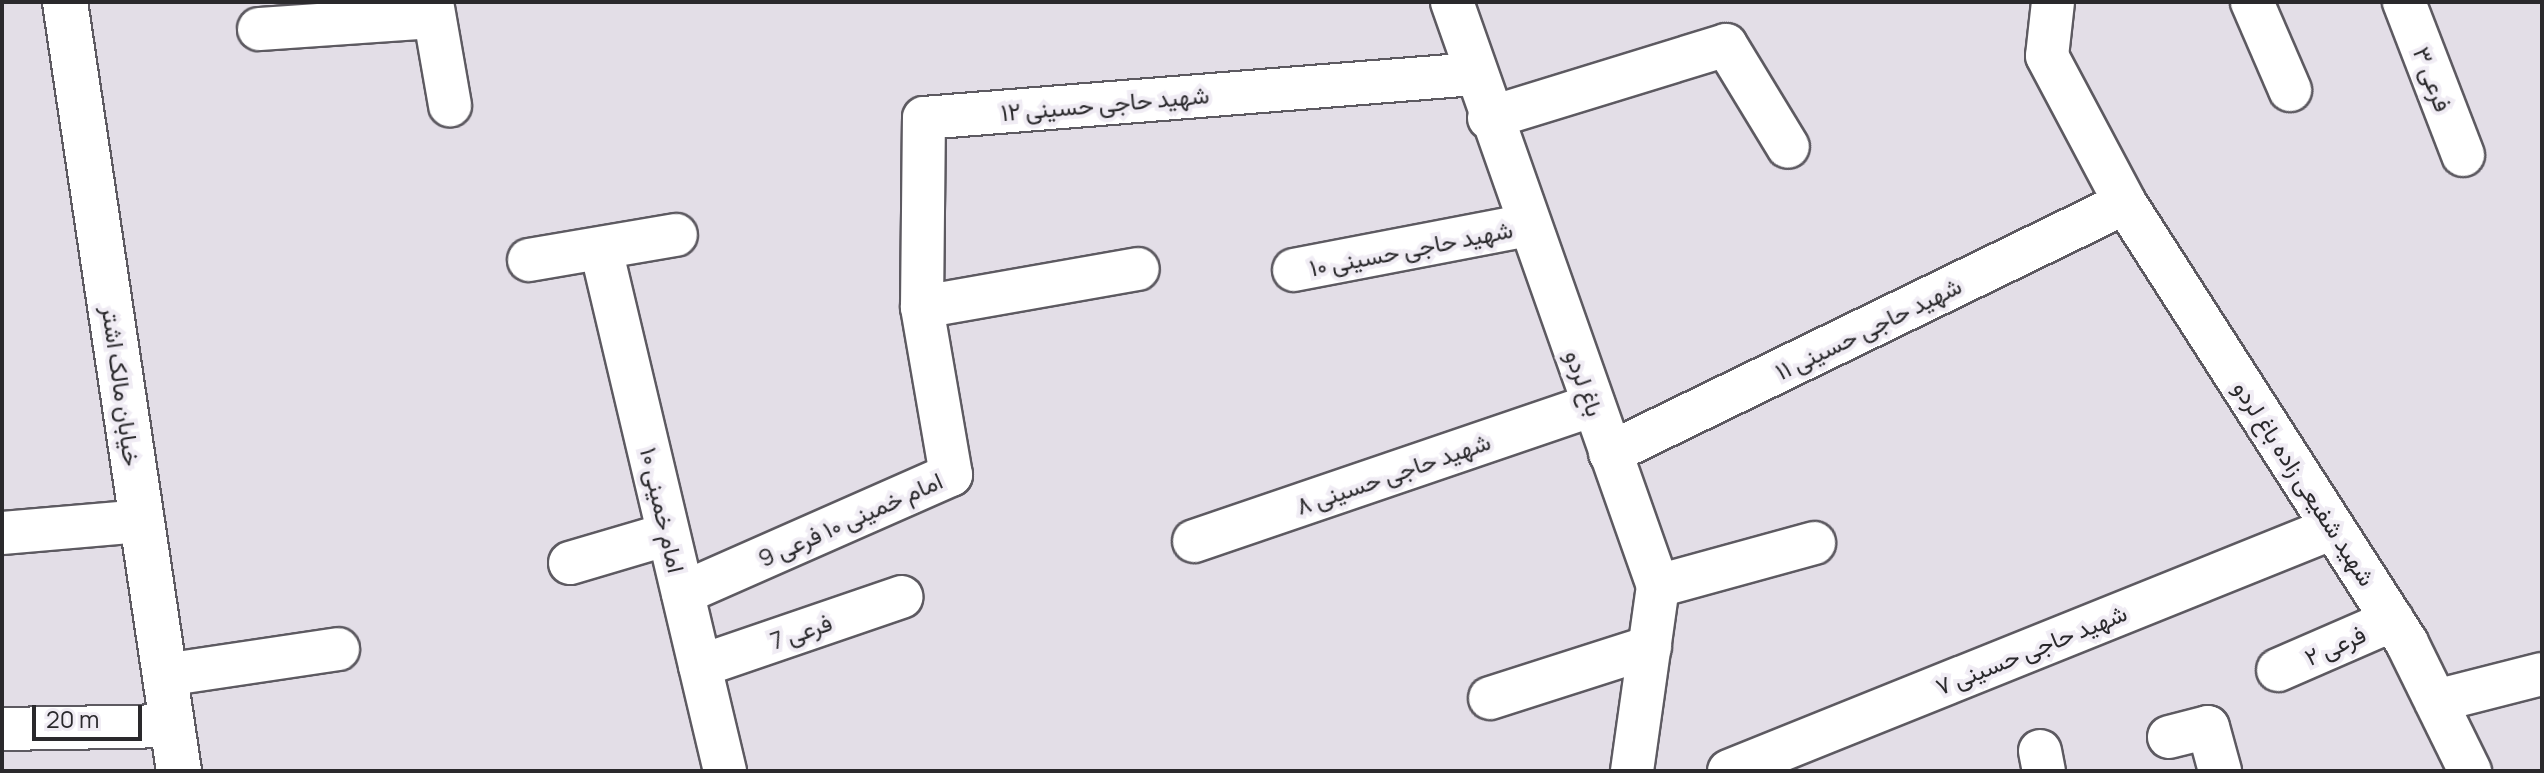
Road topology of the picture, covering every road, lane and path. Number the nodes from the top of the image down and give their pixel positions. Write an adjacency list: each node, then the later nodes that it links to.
1 (65, 2): 24 (street, خیابان مالک اشتر)
2 (1452, 2): 8 (street, باغ لردو)
3 (2053, 2): 14 (street, شهید شفیعی زاده باغ لردو)
4 (2252, 2): 9 (street)
5 (2404, 2): 13 (street, فرعی ۳)
6 (433, 9): 7 (street); 10 (street)
7 (259, 29)
8 (1475, 74): 11 (street, باغ لردو); 21 (street, شهید حاجی حسینی ۱۲)
9 (2290, 90)
10 (450, 105)
11 (1489, 118): 12 (street); 15 (street, باغ لردو)
12 (1788, 147)
13 (2463, 155)
14 (2125, 203): 23 (street, شهید حاجی حسینی ۱۱); 25 (street, شهید شفیعی زاده باغ لردو)
15 (1528, 225): 20 (street, شهید حاجی حسینی ۱۰); 22 (street, باغ لردو)
16 (676, 235): 17 (street)
17 (601, 249): 18 (street); 27 (street, امام خمینی ۱۰)
18 (529, 260)
19 (1138, 269): 21 (street)
20 (1294, 270)
21 (922, 307): 32 (street, امام خمینی ۱۰ فرعی 9)
22 (1593, 405): 23 (street, باغ لردو); 28 (street, شهید حاجی حسینی ۸)
23 (1610, 453): 31 (street, باغ لردو)
24 (142, 521): 26 (street); 40 (street, خیابان مالک اشتر)
25 (2333, 528): 34 (street, شهید شفیعی زاده باغ لردو); 49 (street, شهید حاجی حسینی ۷)
26 (2, 533)
27 (668, 534): 30 (street); 32 (street, امام خمینی ۱۰)
28 (1194, 541)
29 (1814, 543): 31 (street)
30 (570, 563)
31 (1658, 586): 35 (street, باغ لردو)
32 (683, 593): 37 (street, امام خمینی ۱۰)
33 (901, 597): 37 (street, فرعی 7)
34 (2393, 620): 38 (street, فرعی ۲); 42 (street, شهید شفیعی زاده باغ لردو)
35 (1650, 647): 41 (street); 48 (street, باغ لردو)
36 (338, 649): 40 (street)
37 (700, 666): 47 (street, امام خمینی ۱۰)
38 (2278, 670)
39 (2542, 674): 42 (street)
40 (165, 675): 43 (street, خیابان مالک اشتر)
41 (1490, 698)
42 (2436, 701): 51 (street, شهید شفیعی زاده باغ لردو)
43 (173, 726): 44 (street); 46 (street, خیابان مالک اشتر)
44 (2, 729)
45 (2169, 737): 50 (street)
46 (179, 771)
47 (725, 771)
48 (1632, 771)
49 (1729, 771)
50 (2220, 771)
51 (2470, 771)

